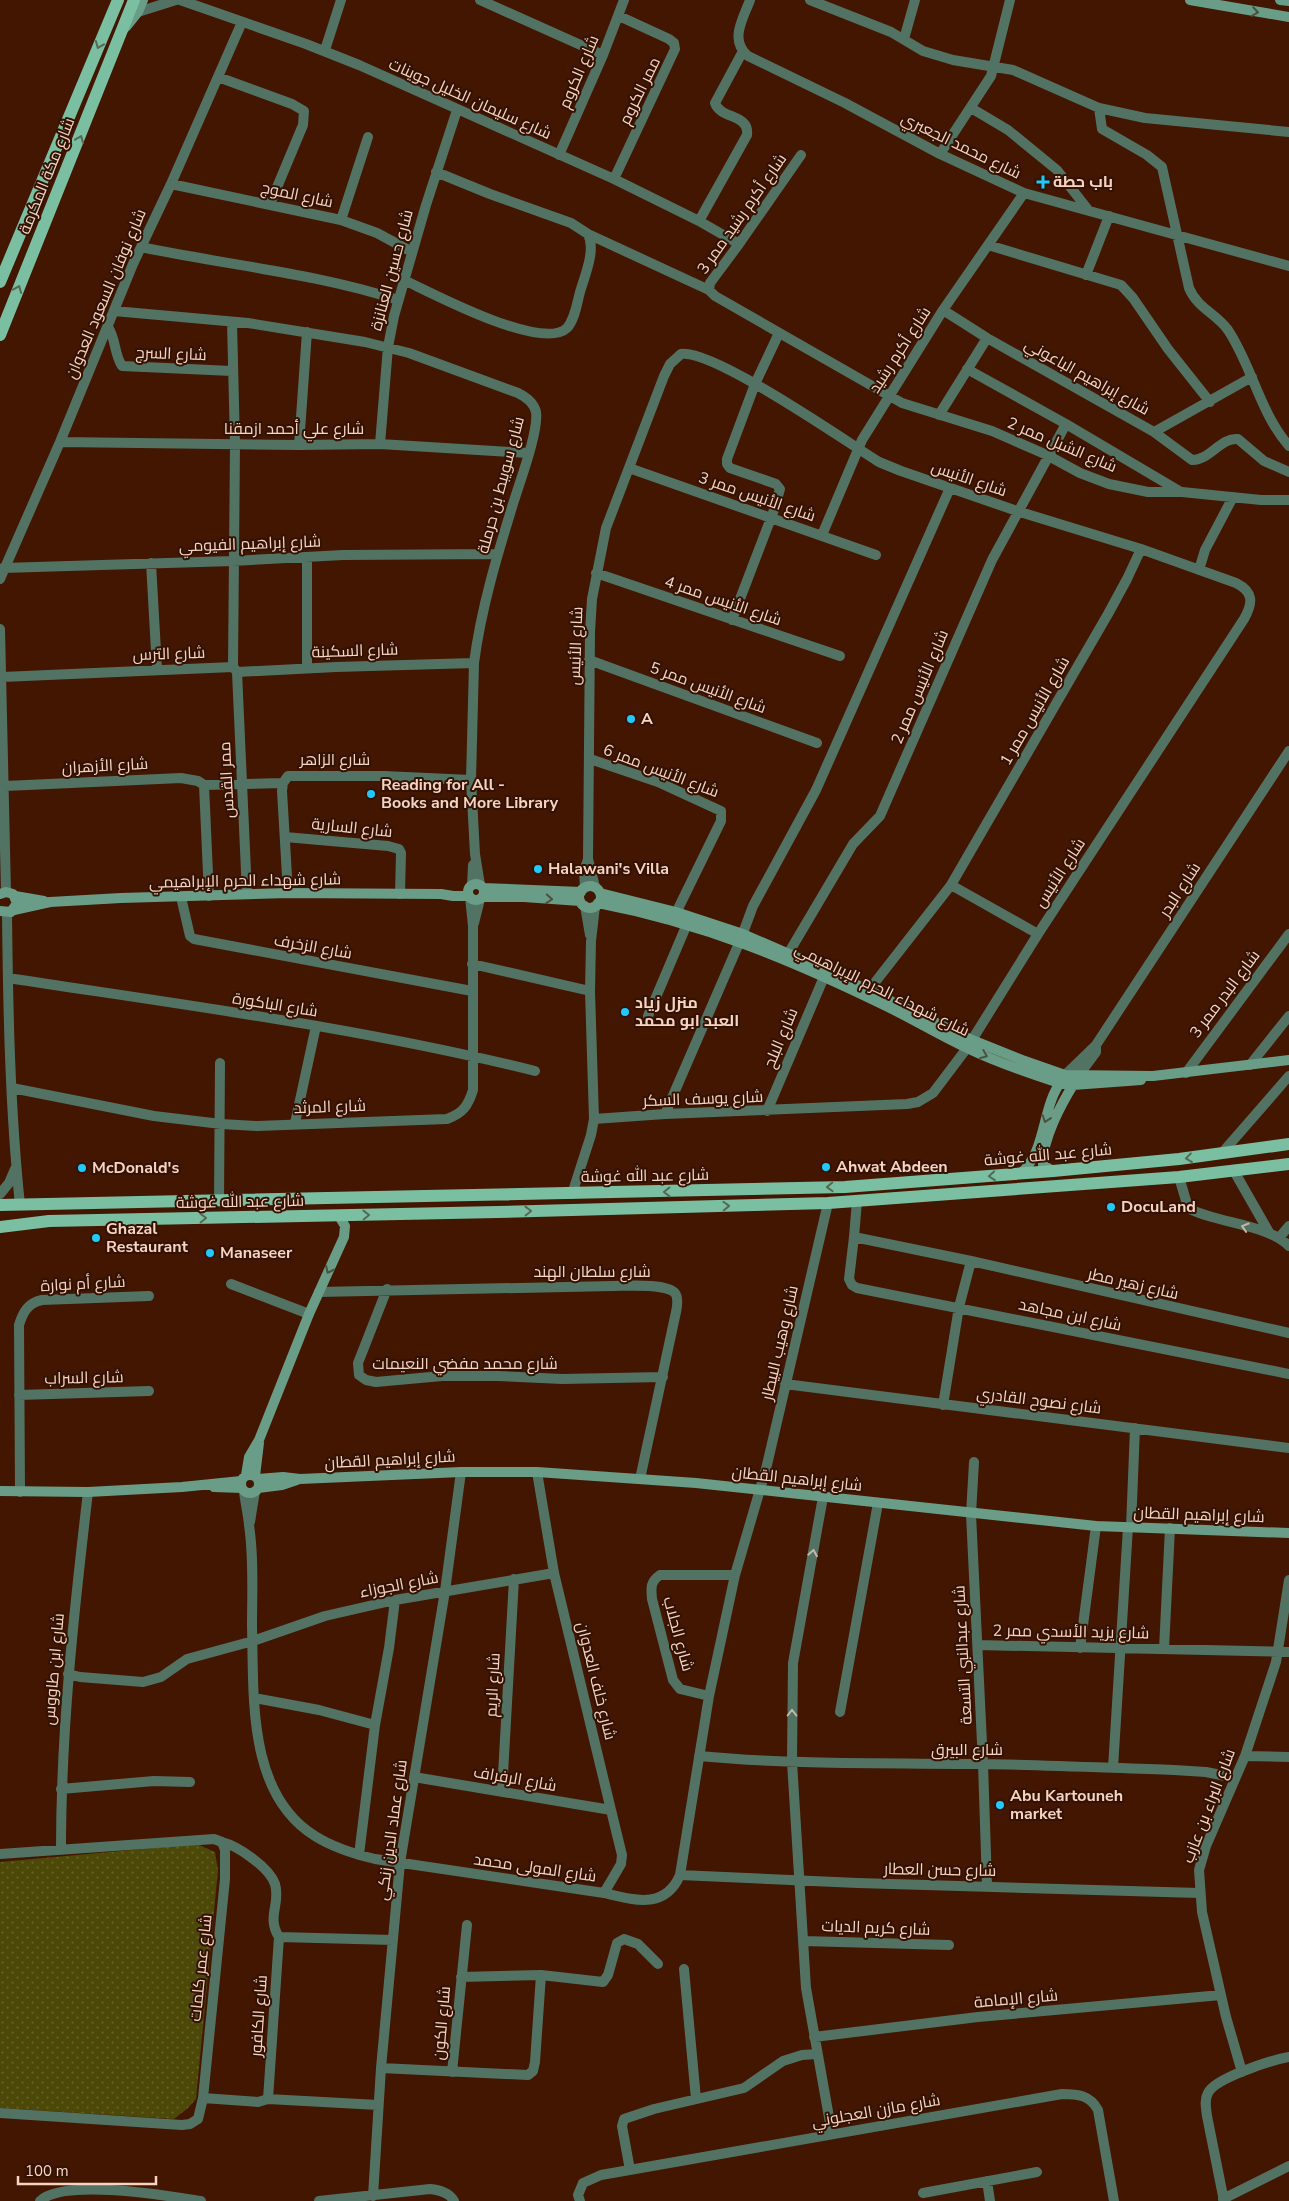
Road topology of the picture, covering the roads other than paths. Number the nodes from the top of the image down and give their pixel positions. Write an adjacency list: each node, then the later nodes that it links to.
1 (118, 0): 52 (main road, شارع مكة المكرمة, one-way to 52)
2 (143, 0): 16 (street, شارع مكة المكرمة)
3 (176, 0): 16 (street)
4 (180, 0): 15 (street, شارع سليمان الخليل جوينات)
5 (341, 0): 21 (street)
6 (480, 0): 23 (street)
7 (624, 0): 17 (street, شارع الكروم)
8 (750, 0): 22 (street)
9 (810, 0): 20 (street)
10 (915, 0): 20 (street)
11 (1010, 0): 24 (street)
12 (1190, 0): 18 (street, one-way to 18)
13 (1280, 0): 14 (street)
14 (1289, 1)
15 (191, 2): 19 (street, شارع سليمان الخليل جوينات)
16 (136, 6): 61 (main road, شارع مكة المكرمة, one-way to 16)
17 (619, 16): 23 (street, شارع الكروم); 35 (street, ممر الكروم)
18 (1289, 17)
19 (242, 22): 21 (street, شارع سليمان الخليل جوينات); 25 (street, شارع نوفان السعود العدوان)
20 (904, 39): 24 (street)
21 (324, 50): 28 (street, شارع سليمان الخليل جوينات)
22 (743, 51): 31 (street, شارع محمد الجعبري); 42 (street)
23 (603, 55): 33 (street, شارع الكروم)
24 (994, 65): 26 (street); 27 (street)
25 (218, 77): 36 (street, شارع نوفان السعود العدوان); 38 (street)
26 (971, 108): 31 (street); 39 (street)
27 (1099, 108): 29 (street); 44 (street)
28 (457, 110): 33 (street, شارع سليمان الخليل جوينات); 34 (street, شارع حسين العنانزة)
29 (1289, 132)
30 (368, 137): 41 (street)
31 (940, 154): 37 (street, شارع محمد الجعبري)
32 (801, 155): 45 (street, شارع أكرم رشيد ممر 3)
33 (559, 156): 35 (street, شارع سليمان الخليل جوينات)
34 (436, 172): 43 (street, شارع الشبل ممر 2); 48 (street, شارع حسين العنانزة)
35 (614, 179): 42 (street, شارع سليمان الخليل جوينات)
36 (171, 184): 38 (street, شارع الموج); 47 (street, شارع نوفان السعود العدوان)
37 (1024, 193): 39 (street, شارع محمد الجعبري); 46 (street, شارع أكرم رشيد)
38 (270, 204): 41 (street, شارع الموج)
39 (1089, 211): 40 (street, شارع محمد الجعبري)
40 (1109, 216): 44 (street, شارع محمد الجعبري); 50 (street)
41 (340, 220): 48 (street, شارع الموج)
42 (699, 221): 45 (street, شارع سليمان الخليل جوينات)
43 (588, 234): 51 (street); 53 (street, شارع الشبل ممر 2)
44 (1178, 235): 49 (street, شارع محمد الجعبري); 66 (street)
45 (739, 244): 53 (street, شارع أكرم رشيد ممر 3)
46 (988, 245): 50 (street); 55 (street, شارع أكرم رشيد)
47 (140, 247): 54 (street); 56 (street, شارع نوفان السعود العدوان)
48 (412, 252): 51 (street, شارع حسين العنانزة)
49 (1289, 266)
50 (1086, 275): 69 (street)
51 (404, 280): 54 (street, شارع حسين العنانزة)
52 (0, 282)
53 (709, 290): 60 (street, شارع الشبل ممر 2)
54 (398, 300): 63 (street, شارع حسين العنانزة)
55 (944, 310): 62 (street, شارع إبراهيم الباعوني); 68 (street, شارع أكرم رشيد)
56 (114, 312): 57 (street, شارع سويبط بن حرملة); 58 (street, شارع نوفان السعود العدوان)
57 (232, 322): 59 (street, شارع سويبط بن حرملة); 65 (street)
58 (108, 327): 65 (street, شارع السرج); 73 (street, شارع نوفان السعود العدوان)
59 (307, 332): 63 (street, شارع سويبط بن حرملة); 76 (street)
60 (779, 333): 67 (street); 68 (street, شارع الشبل ممر 2)
61 (0, 335)
62 (987, 338): 64 (street); 72 (street, شارع إبراهيم الباعوني)
63 (388, 347): 75 (street, شارع حسين العنانزة); 79 (street, شارع سويبط بن حرملة)
64 (967, 369): 70 (street); 71 (street)
65 (232, 372): 74 (street)
66 (1252, 377): 69 (street, شارع إبراهيم الباعوني); 77 (street)
67 (755, 384): 78 (street, شارع الأنيس); 81 (street, شارع الأنيس); 88 (street)
68 (888, 396): 70 (street, شارع الشبل ممر 2); 78 (street, شارع أكرم رشيد)
69 (1210, 402): 72 (street, شارع إبراهيم الباعوني)
70 (939, 415): 80 (street, شارع الشبل ممر 2)
71 (1066, 424): 80 (street, شارع الأنيس ممر 2); 84 (street)
72 (1154, 432): 82 (street)
73 (60, 442): 74 (street, شارع علي أحمد ازمقنا); 96 (street, شارع نوفان السعود العدوان)
74 (235, 444): 76 (street, شارع علي أحمد ازمقنا); 94 (street)
75 (380, 444): 76 (street, شارع علي أحمد ازمقنا); 79 (street, شارع علي أحمد ازمقنا)
76 (299, 445)
77 (1289, 446)
78 (857, 448): 83 (street, شارع الأنيس); 89 (street, شارع أكرم رشيد)
79 (528, 453): 91 (street, شارع سويبط بن حرملة)
80 (1047, 455): 84 (street, شارع الشبل ممر 2); 87 (street, شارع الأنيس ممر 2)
81 (629, 468): 88 (street, شارع الأنيس ممر 3); 98 (street, شارع الأنيس)
82 (1289, 472)
83 (950, 488): 87 (street, شارع الأنيس); 133 (street)
84 (1182, 492): 85 (street, شارع الشبل ممر 2)
85 (1233, 497): 86 (street, شارع الشبل ممر 2); 97 (street)
86 (1289, 500)
87 (1017, 511): 90 (street, شارع الأنيس); 134 (street, شارع الأنيس ممر 2)
88 (771, 518): 89 (street, شارع الأنيس ممر 3); 100 (street)
89 (822, 535): 92 (street, شارع الأنيس ممر 3)
90 (1141, 549): 97 (street, شارع الأنيس); 118 (street, شارع الأنيس ممر 1)
91 (498, 554): 93 (street, شارع إبراهيم الفيومي); 104 (street, شارع سويبط بن حرملة)
92 (876, 554)
93 (307, 558): 94 (street, شارع إبراهيم الفيومي); 105 (street)
94 (233, 561): 95 (street, شارع إبراهيم الفيومي); 107 (street)
95 (151, 563): 96 (street, شارع إبراهيم الفيومي); 106 (street)
96 (3, 568): 99 (street, شارع نوفان السعود العدوان)
97 (1199, 570): 131 (street, شارع الأنيس)
98 (596, 573): 100 (street, شارع الأنيس ممر 4); 103 (street, شارع الأنيس)
99 (0, 579)
100 (732, 620): 102 (street, شارع الأنيس ممر 4)
101 (0, 630): 108 (street)
102 (840, 656)
103 (589, 660): 109 (street, شارع الأنيس ممر 5); 111 (street, شارع الأنيس)
104 (474, 663): 105 (street, شارع السكينة); 112 (street, شارع سويبط بن حرملة)
105 (308, 668): 107 (street, شارع السكينة)
106 (157, 669): 107 (street, شارع الترس); 108 (street, شارع الترس)
107 (235, 669): 114 (street, ممر القدس)
108 (2, 677): 116 (street)
109 (817, 743)
110 (1289, 750): 145 (street, شارع البدر)
111 (590, 759): 126 (street, شارع الأنيس); 129 (street, شارع الأنيس ممر 6)
112 (472, 780): 113 (street, شارع الزاهر); 119 (street, شارع سويبط بن حرملة)
113 (283, 783): 114 (street, شارع الأزهران); 117 (street, شارع الزاهر)
114 (243, 784): 115 (street, شارع الأزهران); 122 (street, ممر القدس)
115 (204, 785): 116 (street, شارع الأزهران); 125 (street)
116 (5, 786): 121 (street)
117 (285, 837): 120 (street, شارع الزاهر); 123 (street, شارع السارية)
118 (951, 885): 131 (street); 138 (street, شارع الأنيس ممر 1)
119 (476, 892): 123 (street, شارع شهداء الحرم الإبراهيمي); 126 (street, شارع شهداء الحرم الإبراهيمي); 135 (street, شارع المرثد)
120 (288, 893): 122 (street, شارع شهداء الحرم الإبراهيمي); 123 (street, شارع شهداء الحرم الإبراهيمي)
121 (7, 894): 127 (street, شارع شهداء الحرم الإبراهيمي); 128 (street)
122 (247, 894): 125 (street, شارع شهداء الحرم الإبراهيمي)
123 (400, 894)
124 (181, 896): 125 (street, شارع شهداء الحرم الإبراهيمي); 127 (street, شارع شهداء الحرم الإبراهيمي); 139 (street, شارع الزخرف)
125 (210, 896)
126 (590, 897): 129 (street, شارع شهداء الحرم الإبراهيمي); 140 (street)
127 (50, 902): 128 (street, شارع شهداء الحرم الإبراهيمي)
128 (7, 911): 137 (street)
129 (675, 916): 130 (street, شارع شهداء الحرم الإبراهيمي)
130 (689, 920): 133 (street, شارع شهداء الحرم الإبراهيمي); 141 (street)
131 (1038, 934): 144 (street, شارع الأنيس)
132 (1289, 934): 151 (street, شارع البدر ممر 3)
133 (741, 937): 134 (street, شارع شهداء الحرم الإبراهيمي); 160 (street)
134 (787, 956): 136 (street, شارع شهداء الحرم الإبراهيمي); 138 (street, شارع شهداء الحرم الإبراهيمي)
135 (472, 964): 139 (street, شارع المرثد); 140 (street)
136 (824, 977): 144 (street, شارع شهداء الحرم الإبراهيمي); 159 (street, شارع البلح)
137 (8, 978): 143 (street, شارع الباكورة); 158 (street)
138 (869, 990): 144 (street, شارع شهداء الحرم الإبراهيمي)
139 (472, 991): 146 (street, شارع المرثد)
140 (590, 991): 161 (street)
141 (648, 1016)
142 (1289, 1016): 149 (street)
143 (316, 1026): 146 (street, شارع الباكورة); 162 (street)
144 (970, 1044): 152 (street, شارع شهداء الحرم الإبراهيمي); 156 (street, شارع شهداء الحرم الإبراهيمي, one-way to 156); 159 (street, شارع يوسف السكر)
145 (1096, 1045): 152 (street, شارع البدر); 153 (street, شارع البدر)
146 (474, 1056): 150 (street, شارع الباكورة); 162 (street, شارع المرثد)
147 (1289, 1060): 149 (street, شارع شهداء الحرم الإبراهيمي)
148 (220, 1063): 163 (street)
149 (1250, 1065): 151 (street, شارع شهداء الحرم الإبراهيمي)
150 (535, 1071)
151 (1186, 1073): 154 (street, شارع شهداء الحرم الإبراهيمي)
152 (1065, 1075): 153 (street, شارع شهداء الحرم الإبراهيمي); 156 (street)
153 (1079, 1075): 154 (street, شارع شهداء الحرم الإبراهيمي); 157 (street)
154 (1153, 1076): 157 (street, شارع شهداء الحرم الإبراهيمي)
155 (1289, 1076): 165 (street)
156 (1059, 1084): 157 (street, شارع شهداء الحرم الإبراهيمي); 170 (street, one-way to 170)
157 (1073, 1085): 168 (street)
158 (12, 1088): 163 (street, شارع المرثد); 167 (street)
159 (767, 1111): 160 (street, شارع يوسف السكر)
160 (665, 1114): 161 (street, شارع يوسف السكر)
161 (594, 1120): 173 (street)
162 (295, 1123): 163 (street, شارع المرثد)
163 (221, 1124): 174 (street)
164 (1289, 1144): 165 (main road, شارع عبد الله غوشة)
165 (1222, 1153): 168 (main road, شارع عبد الله غوشة, one-way to 168)
166 (1289, 1164): 169 (main road, شارع عبد الله غوشة)
167 (15, 1168): 172 (street); 178 (street)
168 (1053, 1171): 170 (main road, شارع عبد الله غوشة)
169 (1234, 1171): 171 (main road, شارع عبد الله غوشة); 184 (street)
170 (1020, 1174): 173 (main road, شارع عبد الله غوشة, one-way to 173)
171 (1179, 1177): 175 (main road, شارع عبد الله غوشة); 184 (street, one-way to 171)
172 (0, 1194)
173 (572, 1194): 174 (main road, شارع عبد الله غوشة)
174 (219, 1200): 178 (main road, شارع عبد الله غوشة)
175 (857, 1201): 176 (main road, شارع عبد الله غوشة); 185 (street)
176 (828, 1203): 179 (main road, شارع عبد الله غوشة, one-way to 176); 197 (street, شارع وهيب البيطار)
177 (0, 1205): 178 (main road, شارع عبد الله غوشة)
178 (20, 1205)
179 (339, 1216): 181 (main road, شارع عبد الله غوشة, one-way to 179); 190 (street, one-way to 190)
180 (0, 1221): 181 (main road)
181 (50, 1221): 183 (main road, شارع عبد الله غوشة)
182 (1289, 1226): 184 (street)
183 (0, 1227)
184 (1275, 1236): 186 (street)
185 (854, 1237): 187 (street, شارع زهير مطر); 192 (street, شارع ابن مجاهد)
186 (1289, 1246)
187 (970, 1261): 192 (street); 194 (street, شارع زهير مطر)
188 (231, 1284): 193 (street)
189 (387, 1289): 190 (street, شارع سلطان الهند); 196 (street, شارع سلطان الهند); 196 (street, شارع محمد مفضي النعيمات)
190 (319, 1292): 193 (street)
191 (149, 1296): 199 (street, شارع أم نوارة)
192 (959, 1307): 195 (street, شارع ابن مجاهد); 200 (street)
193 (309, 1314): 207 (street)
194 (1289, 1333)
195 (1289, 1374)
196 (663, 1377): 206 (street, شارع سلطان الهند)
197 (785, 1384): 200 (street, شارع نصوح القادري); 208 (street, شارع وهيب البيطار)
198 (149, 1391): 199 (street, شارع السراب)
199 (19, 1394): 210 (street, شارع أم نوارة)
200 (942, 1405): 201 (street, شارع نصوح القادري)
201 (1135, 1428): 202 (street, شارع نصوح القادري); 216 (street)
202 (1289, 1448)
203 (974, 1462): 214 (street, شارع عبدالنبي التسعة)
204 (461, 1472): 205 (street, شارع إبراهيم القطان); 207 (street, شارع إبراهيم القطان); 223 (street, شارع عماد الدين زنكي)
205 (537, 1472): 206 (street, شارع إبراهيم القطان); 219 (street, شارع خلف العدوان)
206 (640, 1479): 208 (street, شارع إبراهيم القطان)
207 (250, 1484): 211 (street, شارع إبراهيم القطان); 225 (street, شارع المولى محمد)
208 (760, 1489): 212 (street, شارع إبراهيم القطان); 220 (street, شارع المولى محمد)
209 (0, 1491): 210 (street, شارع إبراهيم القطان)
210 (20, 1492): 211 (street, شارع إبراهيم القطان)
211 (88, 1492): 231 (street, شارع ابن طاووس)
212 (823, 1497): 213 (street, شارع إبراهيم القطان); 239 (street, one-way to 212)
213 (878, 1502): 214 (street, شارع إبراهيم القطان); 234 (street)
214 (971, 1514): 215 (street, شارع إبراهيم القطان); 226 (street, شارع عبدالنبي التسعة)
215 (1096, 1526): 216 (street, شارع إبراهيم القطان); 227 (street)
216 (1130, 1528): 217 (street, شارع إبراهيم القطان); 228 (street)
217 (1170, 1528): 218 (street, شارع إبراهيم القطان); 229 (street)
218 (1289, 1533)
219 (554, 1573): 221 (street, شارع الجوزاء); 247 (street, شارع خلف العدوان)
220 (735, 1575): 232 (street, شارع المولى محمد); 232 (street, شارع الجلاب)
221 (514, 1580): 223 (street, شارع الجوزاء); 246 (street, شارع الريم)
222 (1289, 1580): 230 (street, شارع البراء بن عازب)
223 (445, 1591): 224 (street, شارع الجوزاء); 242 (street, شارع عماد الدين زنكي)
224 (395, 1600): 225 (street, شارع الجوزاء); 235 (street)
225 (253, 1641): 231 (street, شارع الجوزاء); 233 (street, شارع المولى محمد)
226 (978, 1645): 227 (street, شارع يزيد الأسدي ممر 2); 240 (street, شارع عبدالنبي التسعة)
227 (1080, 1648): 228 (street, شارع يزيد الأسدي ممر 2)
228 (1121, 1649): 229 (street, شارع يزيد الأسدي ممر 2); 241 (street)
229 (1164, 1649): 230 (street, شارع يزيد الأسدي ممر 2)
230 (1284, 1652): 237 (street, شارع البراء بن عازب)
231 (68, 1674): 245 (street, شارع ابن طاووس)
232 (709, 1696): 236 (street, شارع المولى محمد)
233 (254, 1698): 235 (street); 251 (street, شارع المولى محمد)
234 (840, 1712)
235 (375, 1725): 251 (street)
236 (699, 1756): 239 (street, شارع البيرق); 253 (street, شارع المولى محمد)
237 (1245, 1756): 238 (street); 243 (street, شارع البراء بن عازب)
238 (1289, 1757)
239 (792, 1762): 240 (street, شارع البيرق); 254 (street)
240 (983, 1764): 241 (street, شارع البيرق); 255 (street, شارع عبدالنبي التسعة)
241 (1114, 1768): 243 (street, شارع البيرق)
242 (414, 1777): 246 (street, شارع الرفراف); 252 (street, شارع عماد الدين زنكي)
243 (1235, 1778): 257 (street, شارع البراء بن عازب)
244 (190, 1782): 245 (street)
245 (61, 1788): 249 (street, شارع ابن طاووس)
246 (502, 1792): 247 (street, شارع الرفراف)
247 (611, 1810): 256 (street, شارع خلف العدوان)
248 (222, 1842): 249 (street); 259 (street, شارع الكافور); 274 (street, شارع عمر كلمات)
249 (62, 1849): 250 (street)
250 (0, 1854)
251 (359, 1855): 252 (street, شارع المولى محمد)
252 (400, 1863): 256 (street, شارع المولى محمد); 260 (street, شارع عماد الدين زنكي)
253 (680, 1875): 254 (street, شارع حسن العطار); 256 (street, شارع المولى محمد)
254 (798, 1879): 255 (street, شارع حسن العطار); 261 (street)
255 (987, 1885): 257 (street, شارع حسن العطار)
256 (604, 1893)
257 (1199, 1893): 267 (street, شارع البراء بن عازب)
258 (467, 1924): 266 (street, شارع الكون)
259 (279, 1937): 260 (street); 276 (street, شارع الكافور)
260 (393, 1940): 271 (street, شارع عماد الدين زنكي)
261 (803, 1941): 262 (street, شارع كريم الديات); 268 (street)
262 (949, 1945)
263 (658, 1964): 265 (street, شارع الكون)
264 (684, 1969): 275 (street)
265 (541, 1976): 266 (street, شارع الكون); 272 (street, شارع الكون)
266 (461, 1977): 272 (street, شارع الكون)
267 (1221, 1996): 268 (street, شارع الإمامة); 273 (street, شارع البراء بن عازب)
268 (814, 2037): 269 (street)
269 (817, 2054): 275 (street); 279 (street)
270 (1289, 2058): 273 (street)
271 (381, 2068): 272 (street, شارع الكون); 277 (street, شارع عماد الدين زنكي)
272 (452, 2072)
273 (1242, 2072): 286 (street)
274 (203, 2098): 276 (street); 278 (street, شارع عمر كلمات)
275 (696, 2099): 281 (street)
276 (268, 2100): 277 (street)
277 (378, 2105): 285 (street, شارع عماد الدين زنكي)
278 (0, 2113)
279 (832, 2134): 281 (street, شارع مازن العجلوني); 293 (street, شارع مازن العجلوني)
280 (1289, 2166): 286 (street)
281 (630, 2170): 291 (street, شارع مازن العجلوني)
282 (1037, 2172): 283 (street)
283 (987, 2182): 284 (street); 292 (street)
284 (924, 2193)
285 (372, 2196): 289 (street); 290 (street)
286 (1224, 2200)
287 (40, 2201): 288 (street)
288 (201, 2201)
289 (319, 2201)
290 (454, 2201)
291 (580, 2201)
292 (990, 2201)
293 (1114, 2201)

